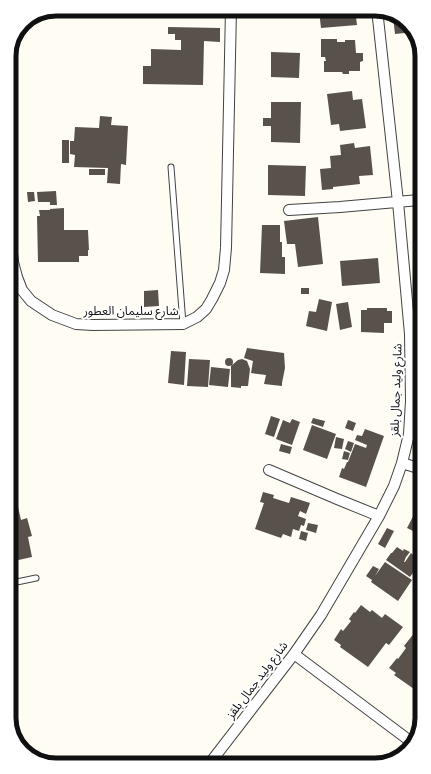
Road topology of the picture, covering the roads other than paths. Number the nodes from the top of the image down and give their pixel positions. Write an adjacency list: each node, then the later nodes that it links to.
1 (231, 16): 8 (street, شارع سليمان العطور)
2 (378, 16): 5 (street, شارع وليد جمال بلقز)
3 (171, 167): 8 (lane)
4 (415, 200): 5 (street)
5 (398, 202): 6 (street); 9 (street, شارع وليد جمال بلقز)
6 (289, 210)
7 (16, 278): 8 (street, شارع سليمان العطور)
8 (183, 324)
9 (402, 463): 10 (street); 12 (street, شارع وليد جمال بلقز)
10 (415, 467)
11 (270, 470): 12 (street)
12 (379, 516): 15 (street, شارع وليد جمال بلقز)
13 (36, 578): 14 (lane)
14 (16, 583)
15 (294, 654): 16 (street); 17 (street, شارع وليد جمال بلقز)
16 (409, 740)
17 (214, 758)

